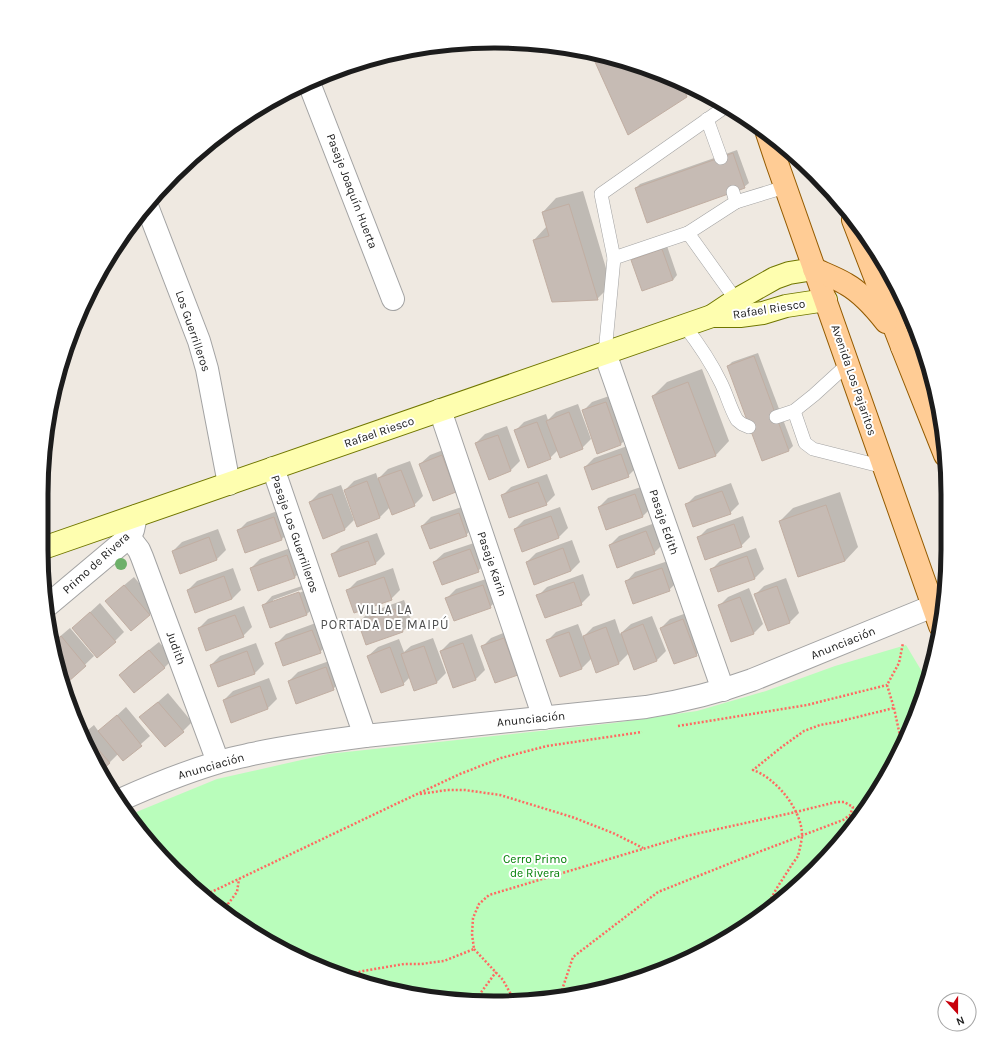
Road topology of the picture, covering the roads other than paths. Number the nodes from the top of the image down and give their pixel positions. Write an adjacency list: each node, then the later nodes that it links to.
1 (312, 87): 12 (street, Pasaje Joaquín Huerta)
2 (720, 109): 3 (lane)
3 (707, 119): 5 (lane); 10 (lane)
4 (771, 144): 6 (main road, Avenida Los Pajaritos)
5 (721, 158)
6 (785, 188): 8 (lane); 11 (main road, Avenida Los Pajaritos)
7 (149, 212): 27 (street, Los Guerrilleros)
8 (688, 232): 10 (lane); 13 (lane)
9 (862, 241): 17 (main road)
10 (614, 258): 18 (lane)
11 (814, 269): 13 (main road, Rafael Riesco); 14 (main road, Avenida Los Pajaritos); 17 (main road)
12 (394, 299)
13 (736, 300): 15 (main road, Rafael Riesco)
14 (826, 300): 15 (main road, Rafael Riesco); 19 (main road, Avenida Los Pajaritos)
15 (712, 316): 16 (main road, Rafael Riesco)
16 (684, 326): 18 (main road, Rafael Riesco); 24 (lane)
17 (907, 342): 23 (main road)
18 (605, 353): 20 (main road, Rafael Riesco); 34 (street, Pasaje Edith)
19 (848, 364): 21 (lane); 25 (main road, Avenida Los Pajaritos)
20 (440, 410): 26 (main road, Rafael Riesco); 35 (street, Pasaje Karin)
21 (794, 411): 22 (lane); 25 (lane)
22 (776, 418)
23 (935, 426)
24 (749, 427)
25 (884, 467): 32 (main road, Avenida Los Pajaritos)
26 (273, 468): 27 (main road, Rafael Riesco); 36 (street, Pasaje Los Guerrilleros)
27 (229, 484): 28 (main road, Rafael Riesco)
28 (136, 516): 29 (street, Primo de Rivera); 30 (main road, Rafael Riesco)
29 (128, 537): 31 (street, Primo de Rivera); 37 (street, Judith)
30 (48, 546)
31 (51, 602)
32 (936, 613)
33 (936, 616): 34 (street, Anunciación)
34 (723, 690): 35 (street, Anunciación)
35 (544, 718): 36 (street, Anunciación)
36 (366, 736): 37 (street, Anunciación)
37 (218, 762): 38 (street, Anunciación)
38 (123, 798)

